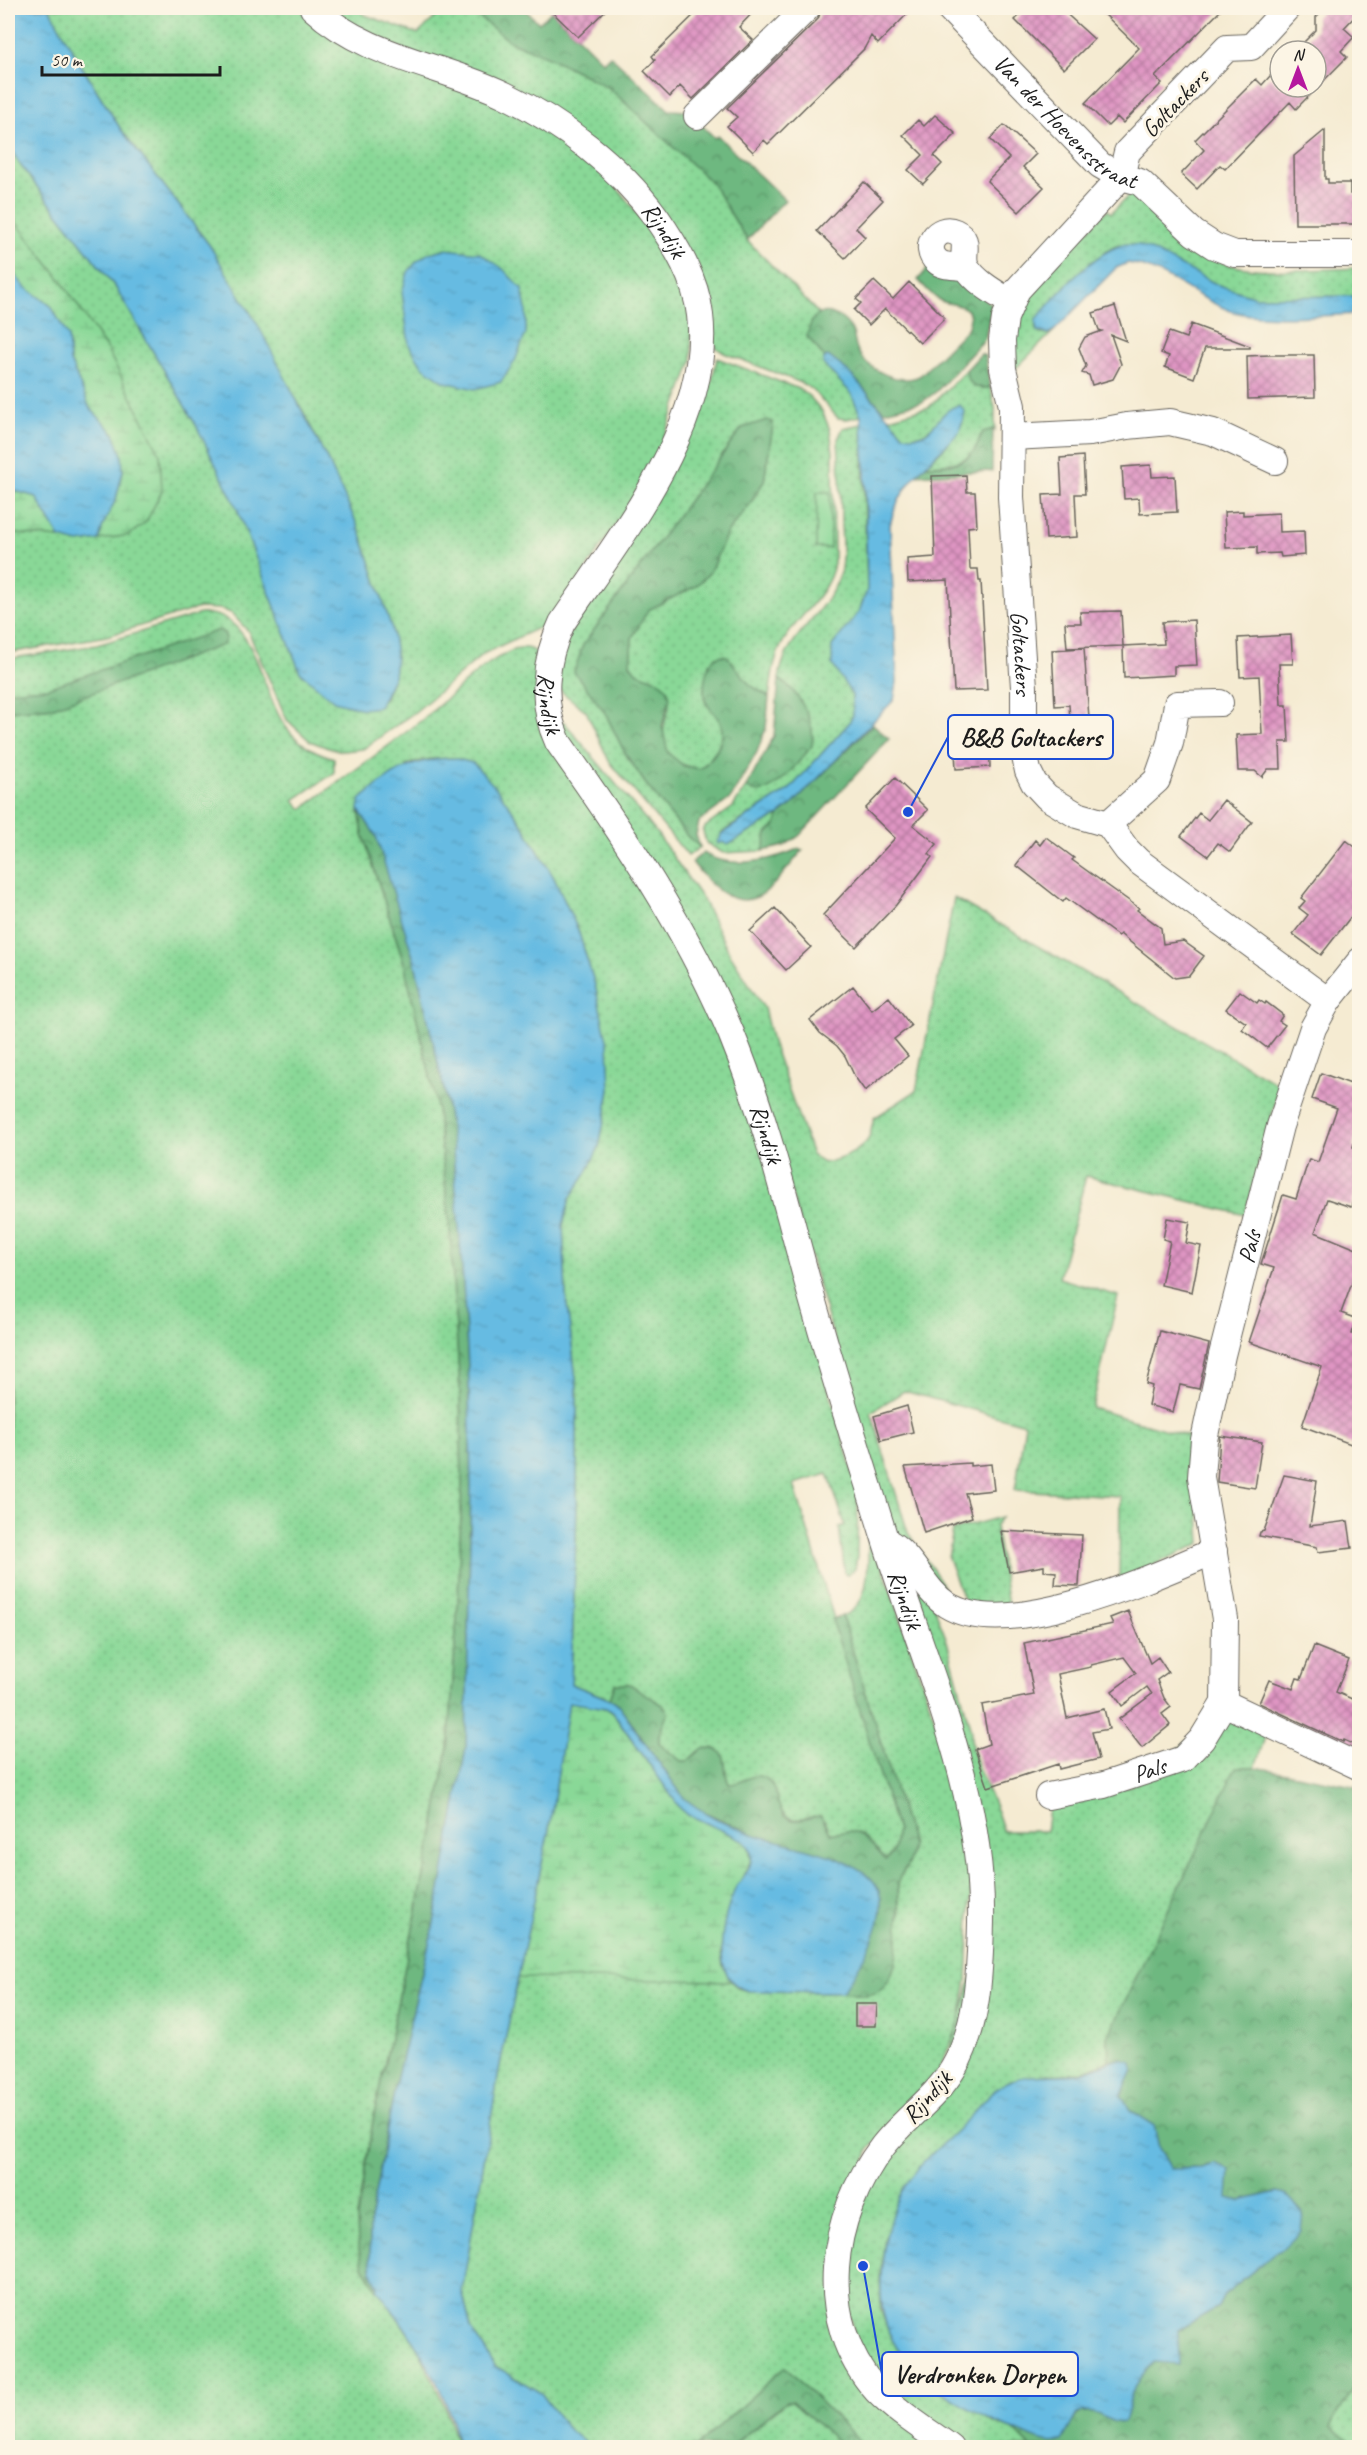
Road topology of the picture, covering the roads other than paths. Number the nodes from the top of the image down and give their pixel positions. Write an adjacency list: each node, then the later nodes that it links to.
1 (313, 8): 16 (street, Rijndijk)
2 (807, 8): 5 (street)
3 (949, 8): 6 (street, Van der Hoevensstraat)
4 (1287, 8): 6 (street, Goltackers)
5 (697, 116)
6 (1121, 177): 7 (street, Van der Hoevensstraat); 9 (street, Goltackers)
7 (1359, 254)
8 (967, 268): 9 (street)
9 (1010, 302): 10 (street, Goltackers)
10 (1012, 437): 11 (street); 13 (street, Goltackers)
11 (1275, 461)
12 (1220, 703): 13 (street)
13 (1108, 824): 15 (street)
14 (1359, 961): 15 (street, Pals)
15 (1328, 1001): 17 (street, Pals)
16 (887, 1543): 17 (street); 21 (street, Rijndijk)
17 (1214, 1551): 18 (street, Pals)
18 (1224, 1703): 19 (street); 20 (street, Pals)
19 (1359, 1767)
20 (1048, 1797)
21 (951, 2448)

